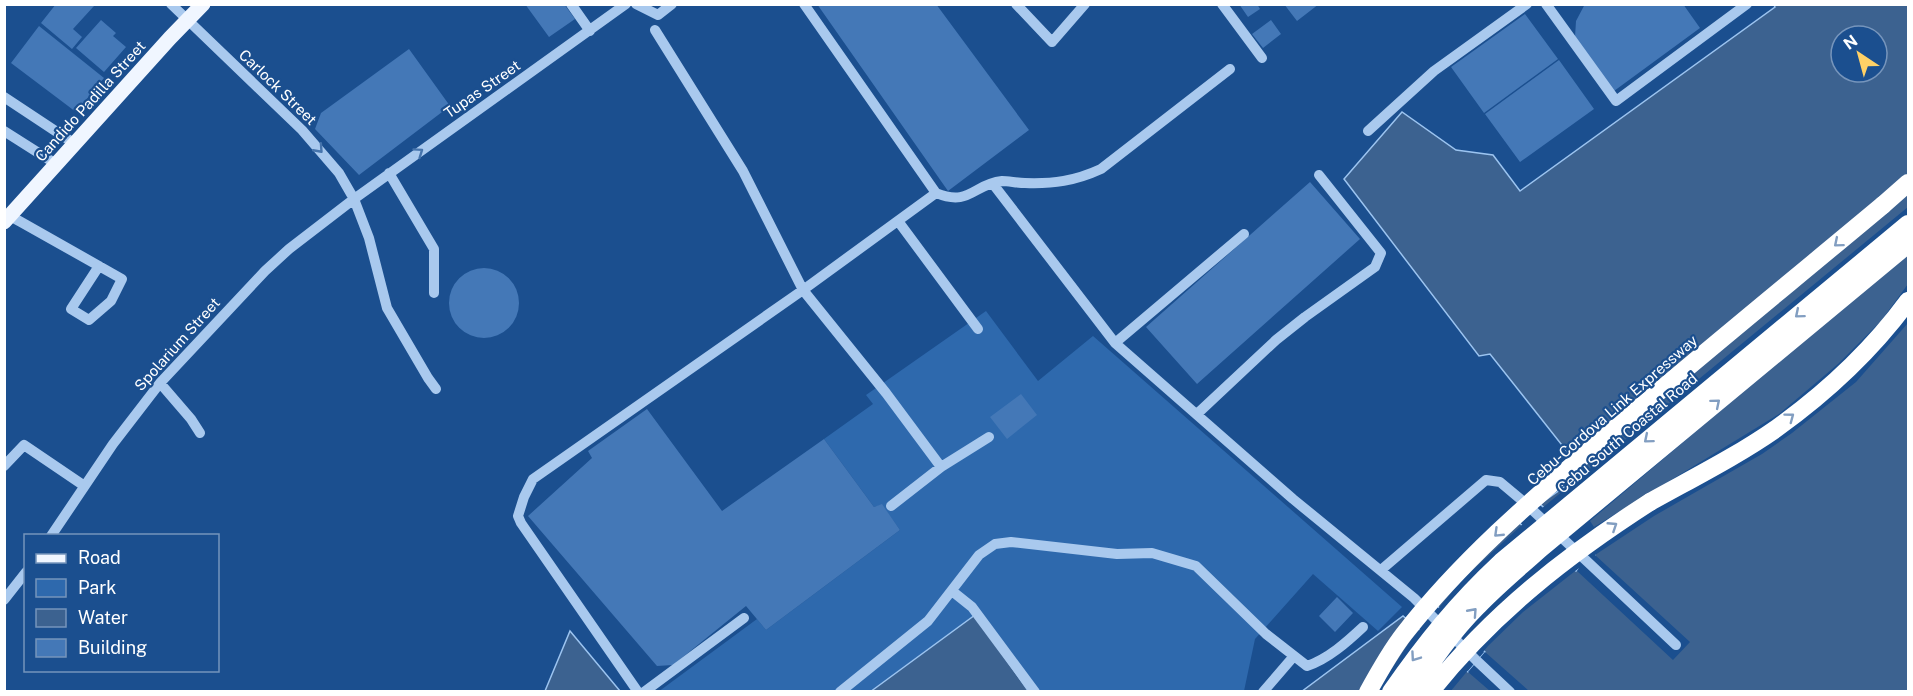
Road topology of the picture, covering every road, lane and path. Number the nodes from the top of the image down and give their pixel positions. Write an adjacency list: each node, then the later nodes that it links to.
1 (171, 4): 14 (street, Carlock Street)
2 (203, 4): 14 (main road, Candido Padilla Street)
3 (571, 4): 16 (street)
4 (626, 4): 16 (street, Tupas Street)
5 (636, 4): 6 (street)
6 (672, 4)
7 (804, 4): 28 (street)
8 (1016, 4): 9 (street)
9 (1085, 4)
10 (1222, 4): 17 (street)
11 (1527, 4): 21 (street)
12 (1747, 4): 13 (street)
13 (1547, 5)
14 (187, 20): 22 (main road, Candido Padilla Street); 29 (street, Carlock Street, one-way to 29)
15 (655, 30): 36 (street)
16 (590, 31): 24 (street, Tupas Street, one-way to 16)
17 (1262, 58)
18 (1230, 69): 27 (street)
19 (4, 96): 22 (street)
20 (4, 131): 23 (street)
21 (1368, 131)
22 (75, 144): 23 (main road, Candido Padilla Street)
23 (56, 165): 30 (main road, Candido Padilla Street)
24 (389, 173): 29 (street, Tupas Street); 37 (street)
25 (1319, 175): 43 (street)
26 (1908, 183): 64 (highway, Cebu-Cordova Link Expressway, one-way to 64, bridge)
27 (993, 184): 28 (street); 40 (street)
28 (936, 193): 31 (street)
29 (354, 199): 41 (street, Spolarium Street); 42 (street, Carlock Street)
30 (7, 219): 35 (street)
31 (898, 221): 36 (street); 39 (street)
32 (1908, 224): 65 (highway, Cebu South Coastal Road, one-way to 65, bridge)
33 (1244, 234): 40 (street)
34 (1908, 244): 66 (highway, one-way to 34, bridge)
35 (99, 266): 35 (street)
36 (803, 290): 47 (street); 59 (street)
37 (434, 293)
38 (1908, 301): 67 (highway, one-way to 38, bridge)
39 (978, 329)
40 (1115, 343): 43 (street)
41 (160, 383): 44 (street); 48 (street, Spolarium Street)
42 (436, 389)
43 (1197, 414): 51 (street)
44 (200, 433)
45 (989, 437): 47 (street)
46 (4, 466): 48 (street)
47 (941, 467): 49 (street)
48 (83, 485): 50 (street, Spolarium Street)
49 (891, 506)
50 (52, 534)
51 (1382, 570): 57 (street); 68 (street)
52 (24, 575): 54 (street)
53 (952, 591): 58 (street); 61 (street); 62 (street)
54 (4, 600)
55 (744, 618): 60 (street)
56 (1363, 627): 58 (street)
57 (1676, 645)
58 (1294, 656): 63 (street)
59 (638, 692)
60 (644, 692)
61 (840, 692)
62 (1035, 692)
63 (1263, 692)
64 (1368, 692)
65 (1391, 692)
66 (1412, 692)
67 (1430, 692)
68 (1510, 692)

